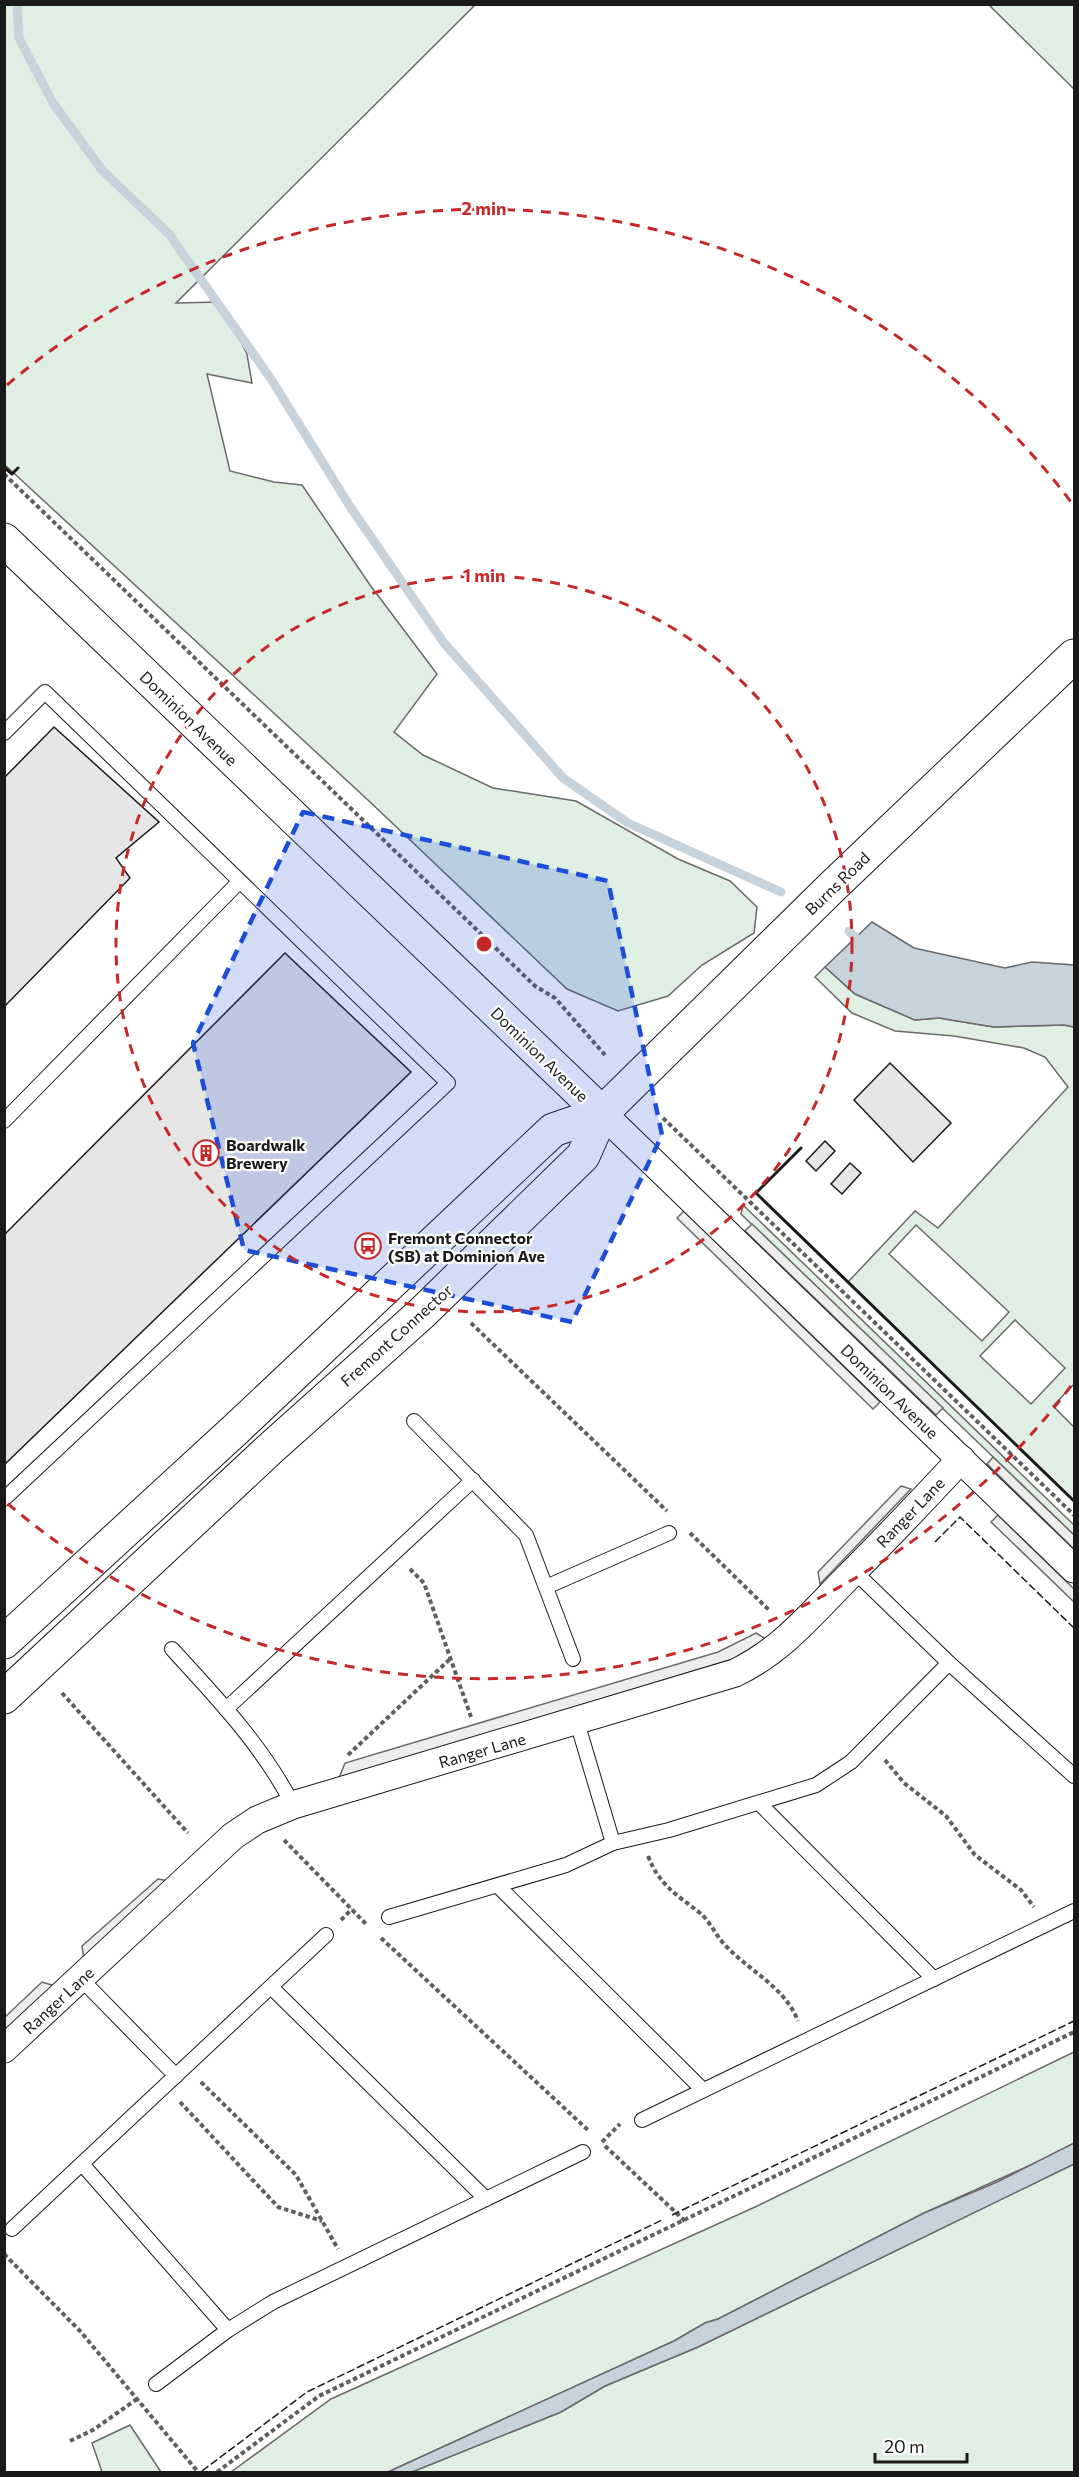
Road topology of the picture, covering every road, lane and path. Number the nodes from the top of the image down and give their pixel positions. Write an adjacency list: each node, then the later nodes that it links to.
1 (4, 474): 6 (path)
2 (4, 540): 7 (main road, Dominion Avenue)
3 (1074, 656): 7 (main road, Burns Road)
4 (4, 733): 5 (lane)
5 (239, 882): 9 (lane); 14 (lane)
6 (605, 1055)
7 (602, 1113): 12 (street, Dominion Avenue); 23 (main road); 29 (main road, Fremont Connector)
8 (663, 1118): 15 (path)
9 (4, 1121)
10 (471, 1323): 16 (path)
11 (414, 1421): 13 (lane)
12 (961, 1459): 19 (street, Dominion Avenue); 20 (street, Ranger Lane)
13 (474, 1480): 18 (lane); 21 (lane)
14 (4, 1499)
15 (1074, 1515)
16 (672, 1526): 21 (lane)
17 (684, 1528): 22 (path)
18 (394, 1554): 25 (path); 30 (lane)
19 (1074, 1569)
20 (854, 1571): 27 (lane); 32 (street, Ranger Lane)
21 (546, 1587): 26 (lane)
22 (769, 1610)
23 (4, 1642)
24 (172, 1649): 30 (lane)
25 (450, 1659): 31 (path); 34 (path)
26 (573, 1659)
27 (949, 1663): 33 (lane); 35 (lane)
28 (62, 1693): 38 (path)
29 (4, 1697)
30 (226, 1709): 37 (lane)
31 (471, 1717)
32 (577, 1722): 37 (street, Ranger Lane); 41 (lane)
33 (872, 1742): 36 (lane); 45 (path)
34 (348, 1755)
35 (1074, 1776)
36 (759, 1803): 40 (lane); 48 (lane)
37 (293, 1805): 47 (street, Ranger Lane)
38 (188, 1833)
39 (279, 1835): 60 (path)
40 (642, 1836): 41 (lane); 51 (path)
41 (614, 1843): 42 (lane)
42 (498, 1886): 44 (lane); 54 (lane)
43 (1074, 1911): 45 (lane)
44 (389, 1917)
45 (1045, 1926): 48 (lane)
46 (326, 1935): 49 (lane)
47 (81, 1979): 52 (street, Ranger Lane); 53 (lane)
48 (934, 1979): 51 (lane)
49 (271, 1987): 53 (lane); 58 (lane)
50 (1074, 2032): 60 (path)
51 (803, 2042): 54 (lane)
52 (4, 2049)
53 (175, 2076): 57 (lane); 59 (path); 59 (path)
54 (703, 2090): 55 (lane)
55 (642, 2120)
56 (583, 2152): 58 (lane)
57 (82, 2164): 61 (lane); 64 (lane)
58 (486, 2199): 63 (lane)
59 (322, 2222): 63 (path)
60 (686, 2222): 69 (path)
61 (12, 2229)
62 (4, 2254): 66 (path)
63 (348, 2266): 64 (lane)
64 (228, 2331): 65 (lane)
65 (156, 2384)
66 (136, 2399): 67 (path); 68 (path)
67 (70, 2441)
68 (198, 2472)
69 (217, 2472)

